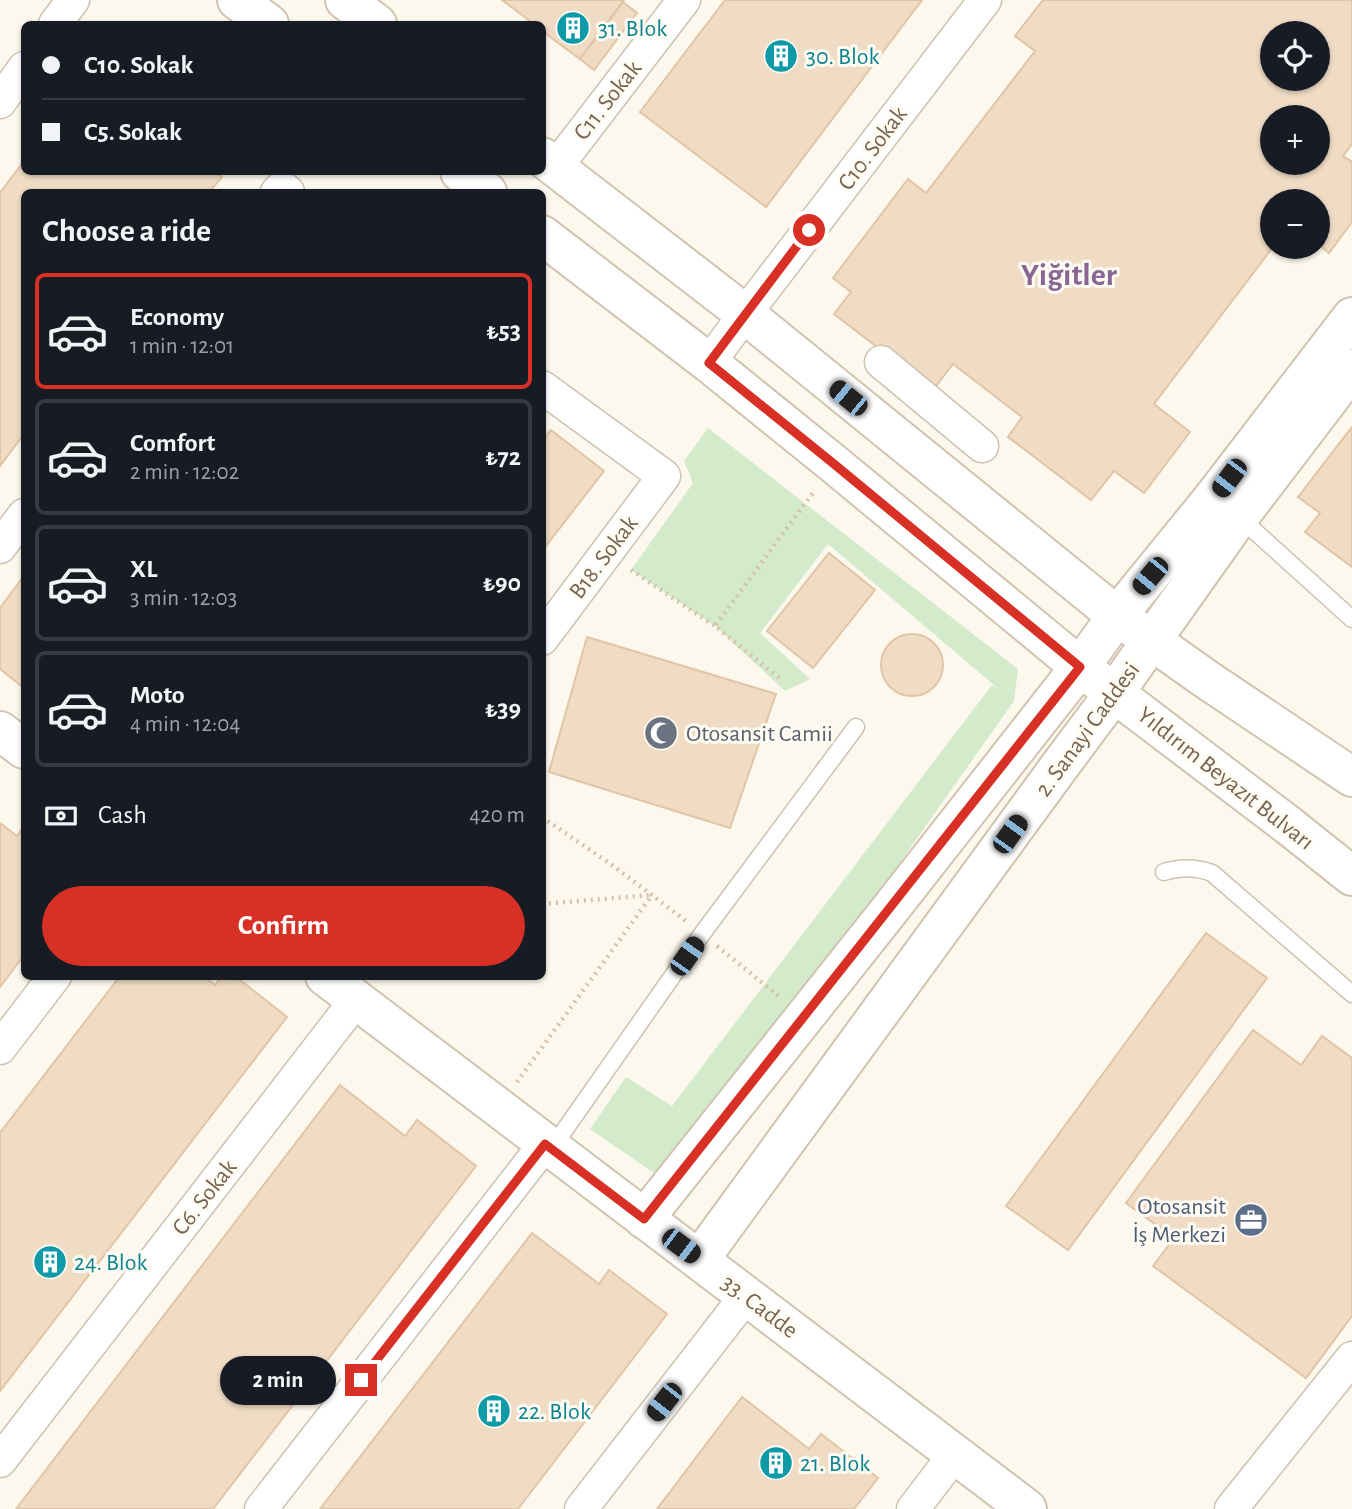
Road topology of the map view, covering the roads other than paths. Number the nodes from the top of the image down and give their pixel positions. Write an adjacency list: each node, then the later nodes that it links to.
1 (73, 0): 5 (street)
2 (237, 0): 6 (main road)
3 (684, 0): 9 (street, C11. Sokak)
4 (985, 0): 13 (street, C10. Sokak)
5 (57, 21)
6 (265, 21)
7 (21, 72): 8 (street)
8 (0, 102)
9 (549, 162): 13 (main road)
10 (464, 175): 11 (main road)
11 (483, 189)
12 (546, 238): 16 (main road, Yıldırım Beyazıt Bulvarı)
13 (745, 314): 16 (street, C10. Sokak); 23 (main road)
14 (1352, 317): 23 (main road, 2. Sanayi Caddesi)
15 (881, 362): 19 (street)
16 (709, 363): 27 (main road, Yıldırım Beyazıt Bulvarı)
17 (1352, 369): 20 (main road, 2. Sanayi Caddesi)
18 (546, 390): 25 (street, B18. Sokak)
19 (982, 446)
20 (1239, 517): 24 (lane); 26 (main road, 2. Sanayi Caddesi)
21 (21, 519): 22 (street)
22 (0, 547)
23 (1117, 616): 26 (main road); 27 (main road, 2. Sanayi Caddesi)
24 (1352, 619)
25 (546, 634)
26 (1151, 641): 28 (main road, 2. Sanayi Caddesi); 32 (main road)
27 (1080, 667): 28 (main road, Yıldırım Beyazıt Bulvarı); 41 (main road, 2. Sanayi Caddesi)
28 (1115, 692): 34 (main road, Yıldırım Beyazıt Bulvarı); 42 (main road, 2. Sanayi Caddesi)
29 (856, 727): 40 (lane)
30 (0, 730): 31 (main road)
31 (21, 747)
32 (1345, 766)
33 (1164, 872): 37 (lane)
34 (1352, 876)
35 (52, 980): 39 (street)
36 (330, 980): 38 (main road, 33. Cadde)
37 (1352, 994)
38 (356, 1000): 40 (main road, 33. Cadde); 46 (street, C6. Sokak)
39 (0, 1048)
40 (548, 1146): 41 (main road, 33. Cadde); 47 (street)
41 (644, 1219): 42 (main road, 33. Cadde)
42 (699, 1260): 43 (main road, 33. Cadde)
43 (746, 1296): 45 (main road, 33. Cadde); 48 (street)
44 (1352, 1358): 51 (street)
45 (955, 1454): 49 (street); 50 (main road, 33. Cadde)
46 (0, 1461)
47 (261, 1509)
48 (581, 1509)
49 (913, 1509)
50 (1027, 1509)
51 (1231, 1509)

